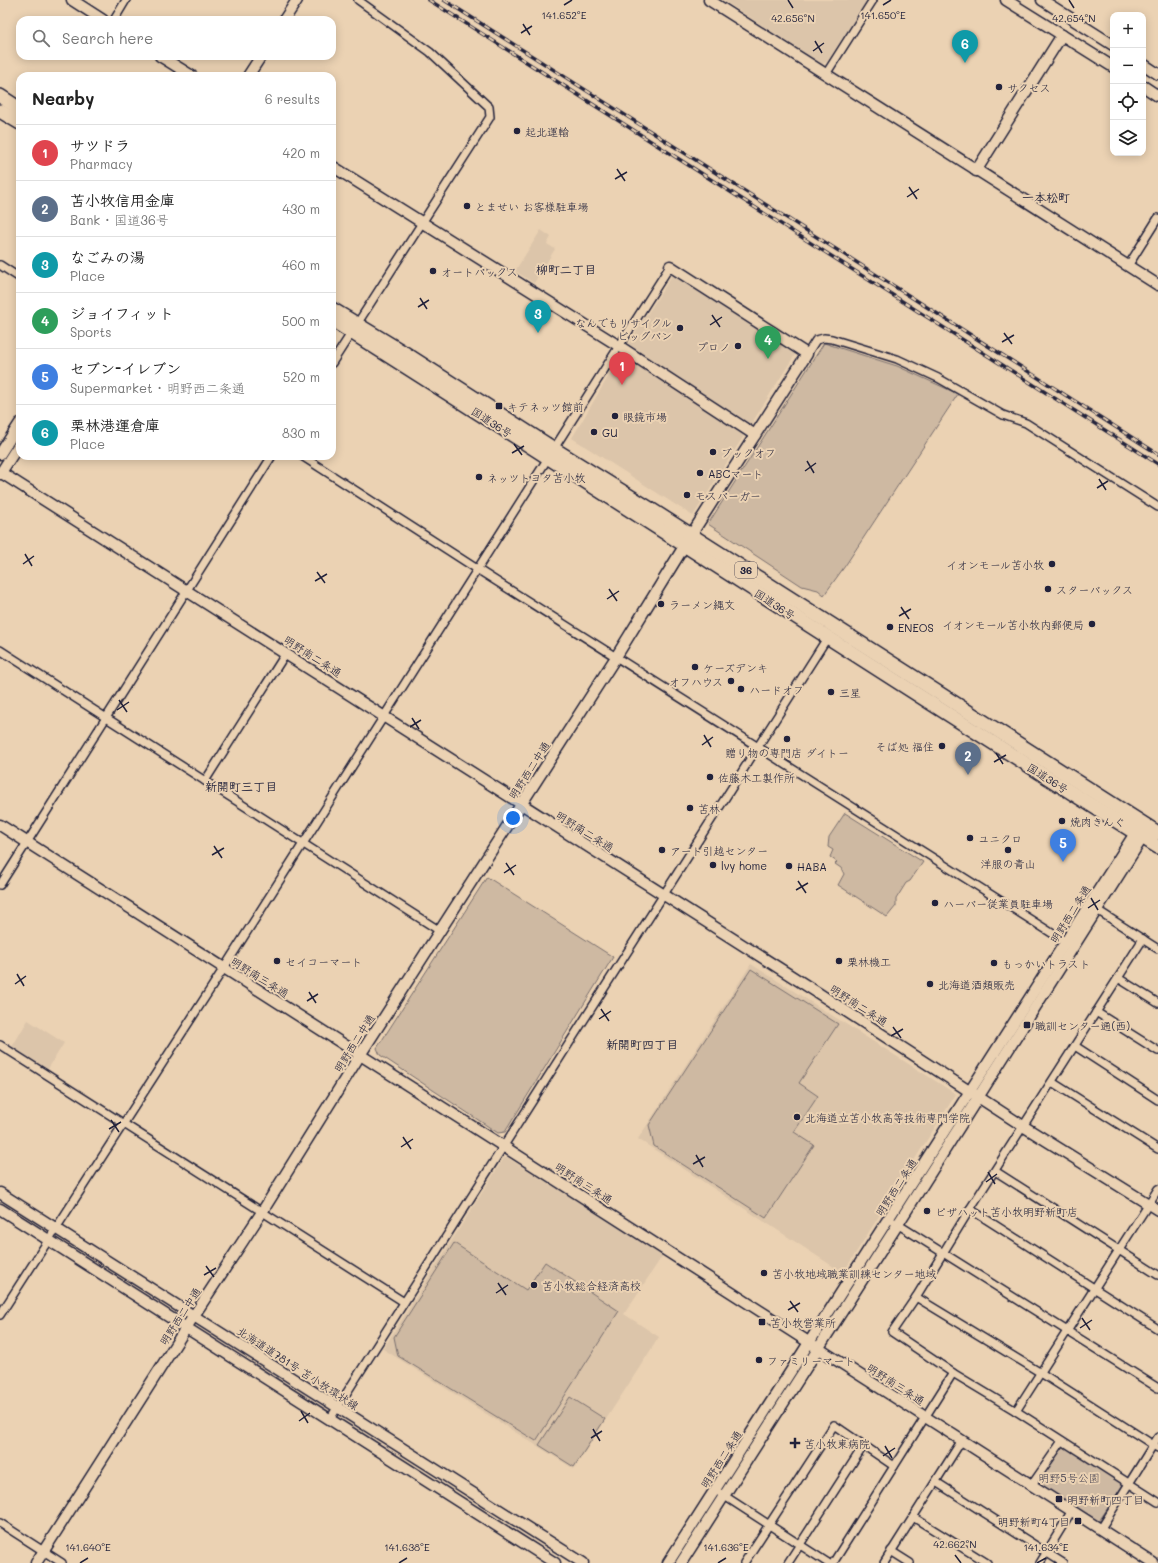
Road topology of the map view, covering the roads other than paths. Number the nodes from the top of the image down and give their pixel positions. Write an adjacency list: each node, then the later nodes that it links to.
1 (72, 0): 9 (street)
2 (126, 0): 10 (street)
3 (296, 0): 11 (street)
4 (358, 0): 31 (street)
5 (709, 0): 20 (street)
6 (873, 0): 20 (street)
7 (1006, 0): 12 (street)
8 (1042, 0): 13 (street)
9 (97, 16)
10 (116, 16)
11 (286, 16)
12 (1062, 35): 16 (street); 29 (street)
13 (1110, 43)
14 (166, 60): 18 (street)
15 (258, 60): 19 (street)
16 (1110, 65)
17 (1146, 66): 21 (street)
18 (186, 72)
19 (250, 72)
20 (826, 74): 29 (street)
21 (1158, 74)
22 (1146, 88): 24 (street)
23 (0, 96): 25 (highway)
24 (1158, 96)
25 (16, 106)
26 (0, 111): 27 (highway)
27 (16, 121)
28 (336, 169): 31 (street)
29 (976, 171): 34 (street)
30 (1158, 218): 34 (street)
31 (422, 223): 39 (street); 40 (street)
32 (0, 265): 35 (street)
33 (670, 266): 40 (street); 41 (street)
34 (1128, 266): 36 (street)
35 (16, 275)
36 (1158, 285)
37 (336, 312): 39 (highway, 国道36号 / 36)
38 (336, 322): 39 (highway, 国道36号 / 36)
39 (355, 329): 42 (street); 47 (highway, 国道36号 / 36)
40 (618, 346): 44 (street); 47 (street)
41 (807, 354): 44 (street, 明野西二中通); 51 (street)
42 (336, 357)
43 (16, 429): 46 (street)
44 (755, 435): 52 (street, 明野西二中通)
45 (16, 449): 50 (street)
46 (0, 454)
47 (551, 454): 52 (highway, 国道36号 / 36); 53 (street)
48 (269, 460): 54 (street)
49 (308, 460): 53 (street)
50 (0, 473): 54 (street, 明野南二条通)
51 (1158, 508)
52 (688, 540): 55 (highway, 国道36号 / 36); 58 (street, 明野西二中通)
53 (477, 569): 58 (street); 59 (street)
54 (186, 591): 57 (street, 明野南二条通); 60 (street)
55 (830, 632): 61 (street); 65 (highway, 国道36号 / 36)
56 (0, 650): 60 (street)
57 (286, 653): 59 (street, 明野南二条通); 62 (street)
58 (616, 657): 61 (street); 63 (street, 明野西二中通)
59 (384, 716): 63 (street, 明野南二条通); 67 (street)
60 (107, 718): 62 (street); 66 (street)
61 (758, 747): 70 (street); 74 (street)
62 (205, 781): 67 (street)
63 (520, 805): 70 (street, 明野南二条通); 72 (street, 明野西二中通)
64 (0, 825): 66 (street, 明野南三条通)
65 (1145, 831): 68 (highway, 国道36号 / 36); 71 (street, 明野西二条通)
66 (28, 843): 69 (street); 76 (street, 明野南三条通)
67 (303, 844): 72 (street); 76 (street)
68 (1158, 846)
69 (0, 885)
70 (663, 895): 85 (street, 明野南二条通); 89 (street)
71 (1093, 908): 73 (street); 74 (street, 明野西二条通)
72 (440, 931): 83 (street, 明野西二中通)
73 (1143, 939): 75 (street); 77 (street)
74 (1070, 945): 85 (street, 明野西二条通)
75 (1158, 949)
76 (224, 968): 83 (street, 明野南三条通); 87 (street)
77 (1118, 978): 78 (street); 79 (street)
78 (1158, 1003)
79 (1096, 1012): 81 (street); 82 (street)
80 (0, 1045): 87 (street)
81 (1075, 1046): 84 (street); 86 (street)
82 (1158, 1051)
83 (360, 1055): 89 (street, 明野南三条通); 98 (street, 明野西二中通)
84 (1052, 1082): 88 (street); 90 (street)
85 (974, 1095): 88 (street, 明野南二条通); 99 (street, 明野西二条通)
86 (1158, 1100)
87 (125, 1124): 98 (street); 100 (street)
88 (1024, 1126): 91 (street); 94 (street, 明野南二条通)
89 (504, 1146): 107 (street); 113 (street, 明野南三条通)
90 (1158, 1149)
91 (995, 1171): 96 (street); 102 (street)
92 (1158, 1189): 94 (street)
93 (0, 1193): 100 (street, 北海道道781号 苫小牧環状線)
94 (1148, 1204): 97 (street, 明野南二条通); 102 (street)
95 (0, 1209): 101 (street)
96 (970, 1209): 103 (street); 105 (street)
97 (1158, 1210)
98 (262, 1212): 107 (street); 109 (street, 明野西二中通)
99 (894, 1221): 103 (street); 113 (street, 明野西二条通)
100 (56, 1229): 101 (street); 109 (street, 北海道道781号 苫小牧環状線)
101 (48, 1240): 108 (street); 110 (street)
102 (1120, 1250): 104 (street); 105 (street)
103 (943, 1253): 106 (street); 112 (street)
104 (1158, 1275)
105 (1095, 1288): 111 (street); 112 (street)
106 (916, 1297): 114 (street); 115 (street)
107 (404, 1302): 117 (street)
108 (0, 1315)
109 (193, 1317): 110 (street, 明野西二中通); 117 (street, 北海道道781号 苫小牧環状線)
110 (186, 1329): 120 (street); 140 (street, 明野西二中通)
111 (1158, 1329)
112 (1068, 1331): 115 (street); 116 (street)
113 (814, 1346): 119 (street, 明野南三条通); 130 (street, 明野西二条通); 131 (street, 明野西二条通)
114 (953, 1373): 118 (street); 119 (street)
115 (1041, 1373): 118 (street); 125 (street)
116 (1158, 1388)
117 (337, 1408): 120 (street); 145 (street, 北海道道781号 苫小牧環状線)
118 (1016, 1411): 123 (street)
119 (925, 1417): 122 (street, 明野南三条通); 126 (street)
120 (330, 1419): 144 (street)
121 (1158, 1437): 125 (street)
122 (962, 1440): 127 (street); 129 (street, 明野南三条通)
123 (1062, 1441): 128 (street); 129 (street)
124 (864, 1445): 126 (street); 136 (street); 138 (street)
125 (1156, 1447): 128 (street)
126 (894, 1466): 151 (street)
127 (936, 1482): 134 (street); 141 (street)
128 (1129, 1484): 132 (street); 137 (street)
129 (1031, 1486): 133 (street, 明野南三条通)
130 (715, 1489): 131 (street); 146 (street, 明野西二条通)
131 (724, 1495): 136 (street); 147 (street, 明野西二条通)
132 (1158, 1502)
133 (1071, 1512): 137 (street, 明野南三条通); 141 (street)
134 (913, 1517): 139 (street); 154 (street)
135 (0, 1523): 140 (street)
136 (770, 1524): 138 (street); 148 (street)
137 (1100, 1530): 157 (street, 明野南三条通)
138 (800, 1544): 149 (street); 150 (street)
139 (891, 1551): 152 (street); 153 (street)
140 (44, 1552): 142 (street, 明野西二中通); 143 (street)
141 (1046, 1552): 155 (street); 156 (street)
142 (36, 1563)
143 (62, 1563)
144 (555, 1563)
145 (583, 1563)
146 (668, 1563)
147 (681, 1563)
148 (744, 1563)
149 (788, 1563)
150 (828, 1563)
151 (833, 1563)
152 (884, 1563)
153 (910, 1563)
154 (987, 1563)
155 (1040, 1563)
156 (1062, 1563)
157 (1153, 1563)

